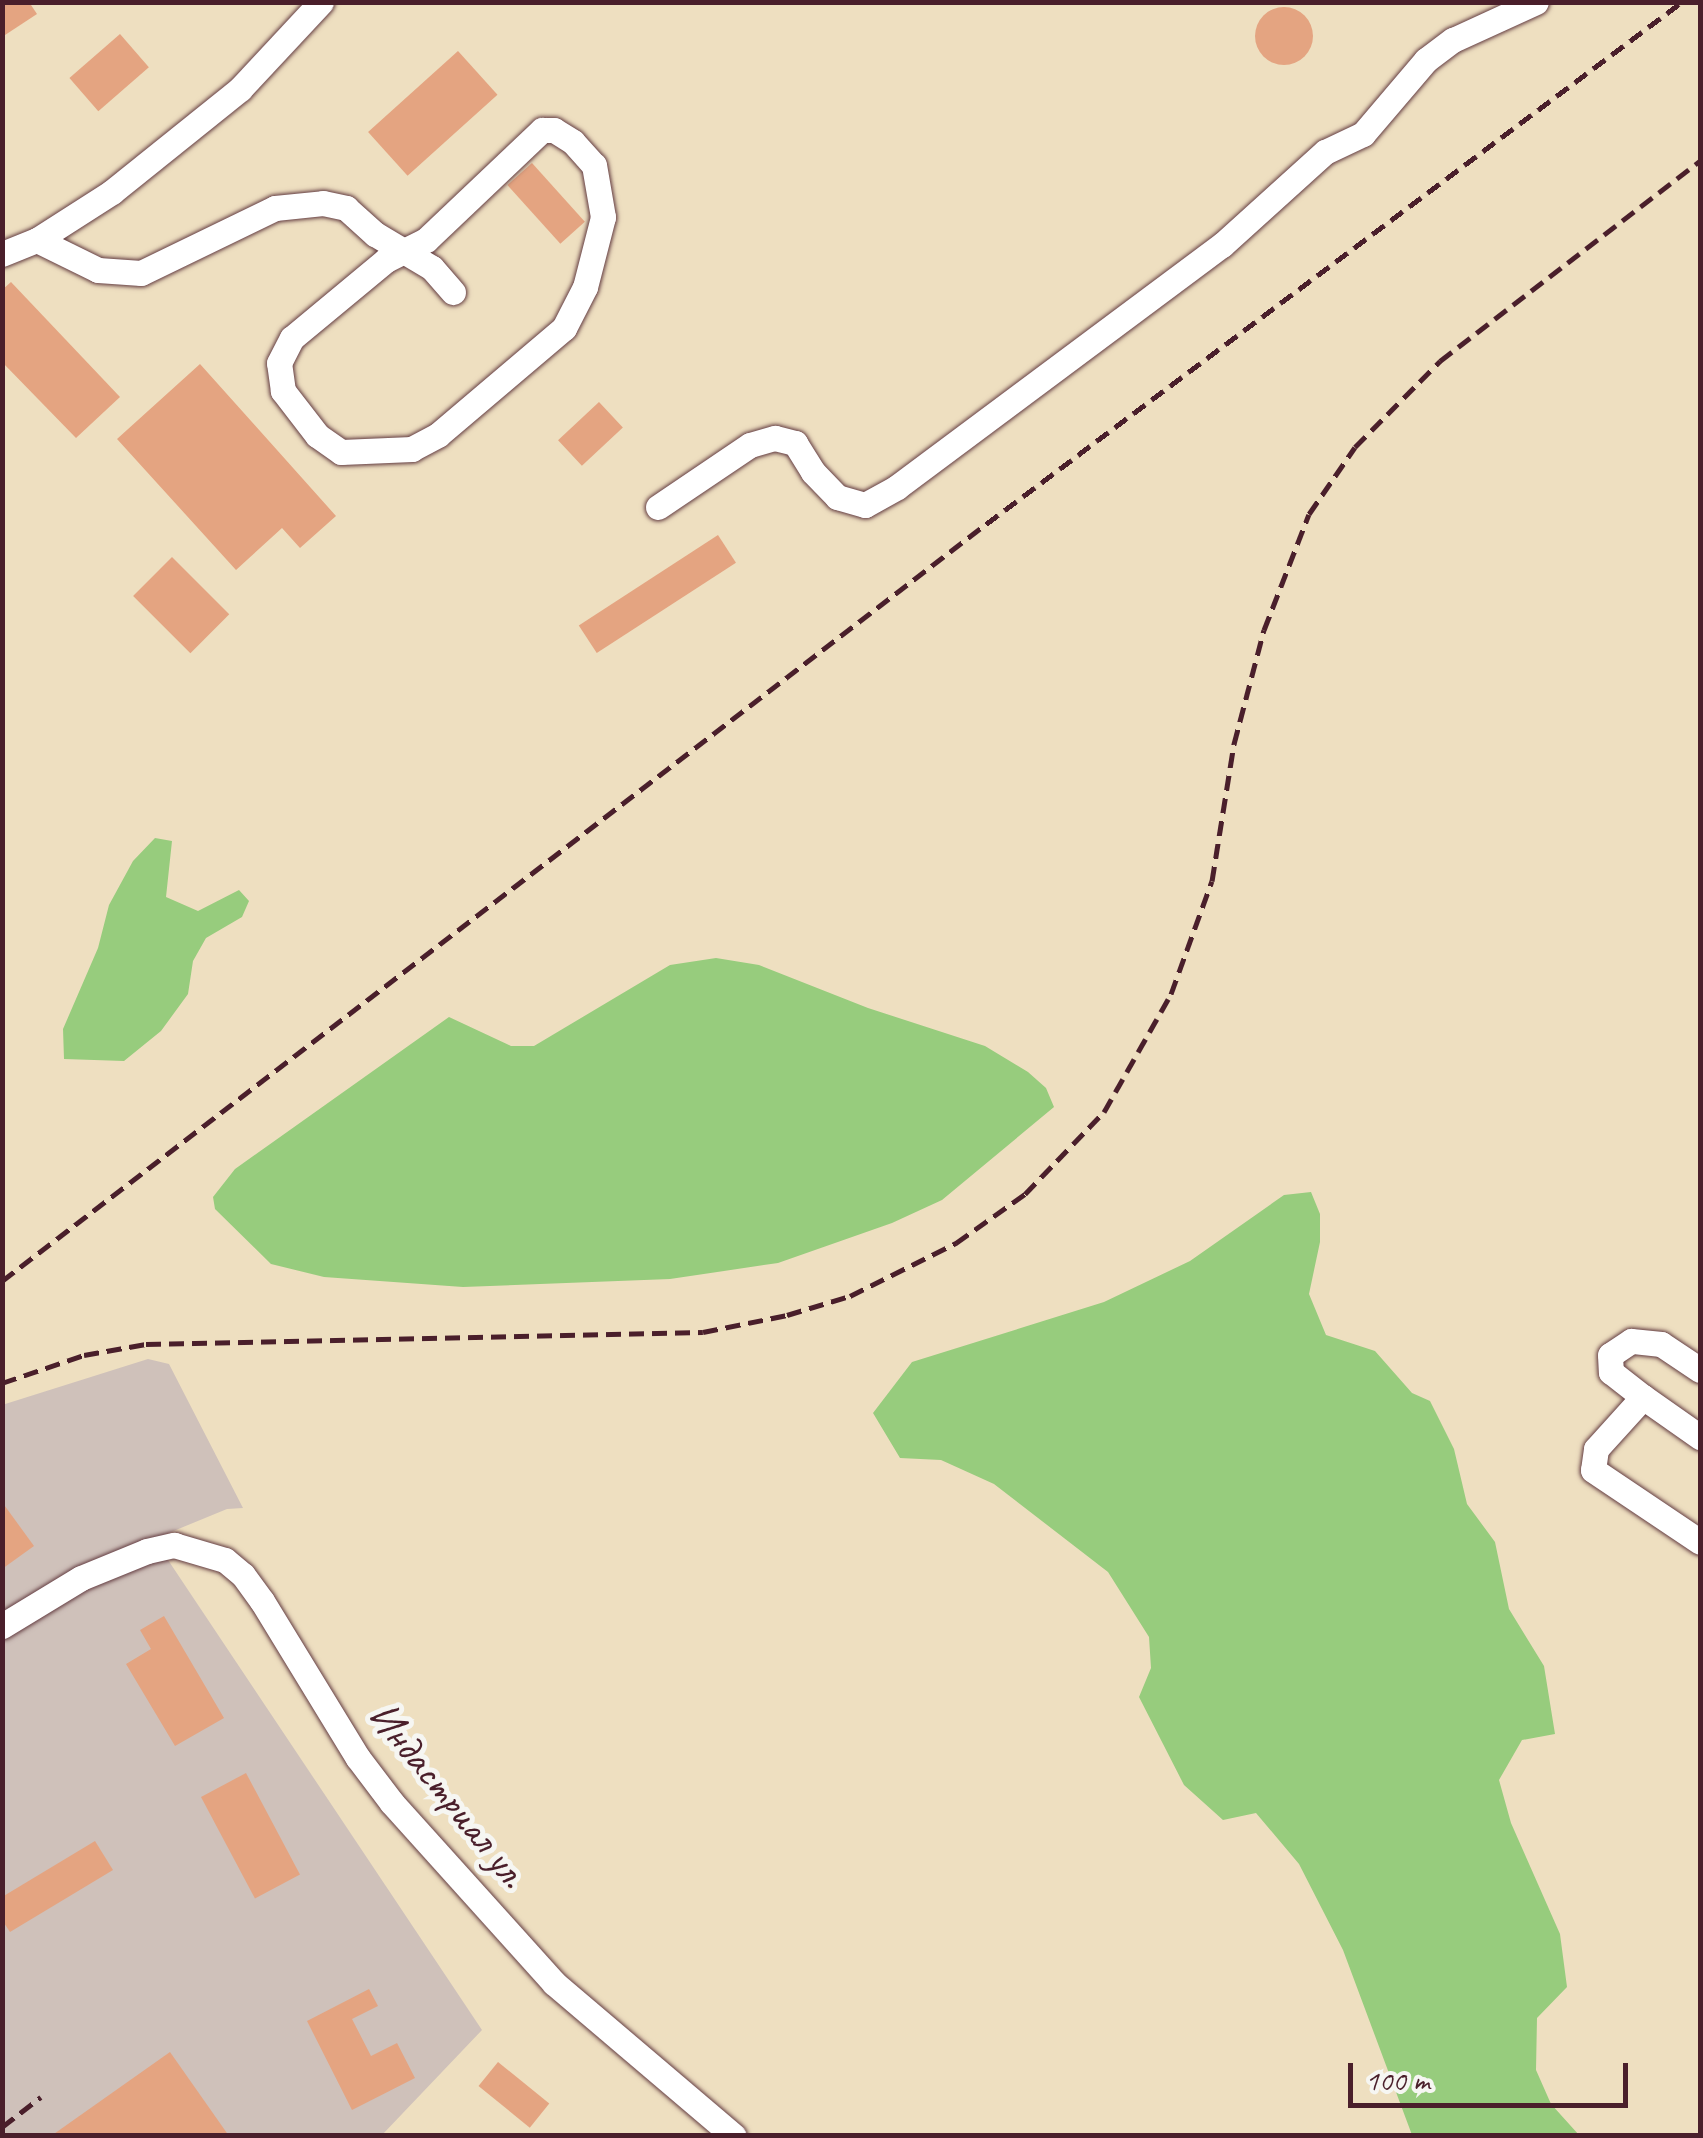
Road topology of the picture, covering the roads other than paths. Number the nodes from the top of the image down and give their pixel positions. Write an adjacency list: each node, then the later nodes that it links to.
1 (321, 2): 3 (lane)
2 (1536, 2): 7 (lane)
3 (37, 240): 4 (lane); 5 (lane)
4 (406, 250): 4 (lane); 6 (lane)
5 (2, 254)
6 (453, 292)
7 (658, 507)
8 (1700, 1370): 9 (lane)
9 (1642, 1397): 10 (lane); 11 (lane)
10 (1700, 1437)
11 (1700, 1542)
12 (2, 1626): 13 (lane, Индастриал ул.)
13 (734, 2136)

